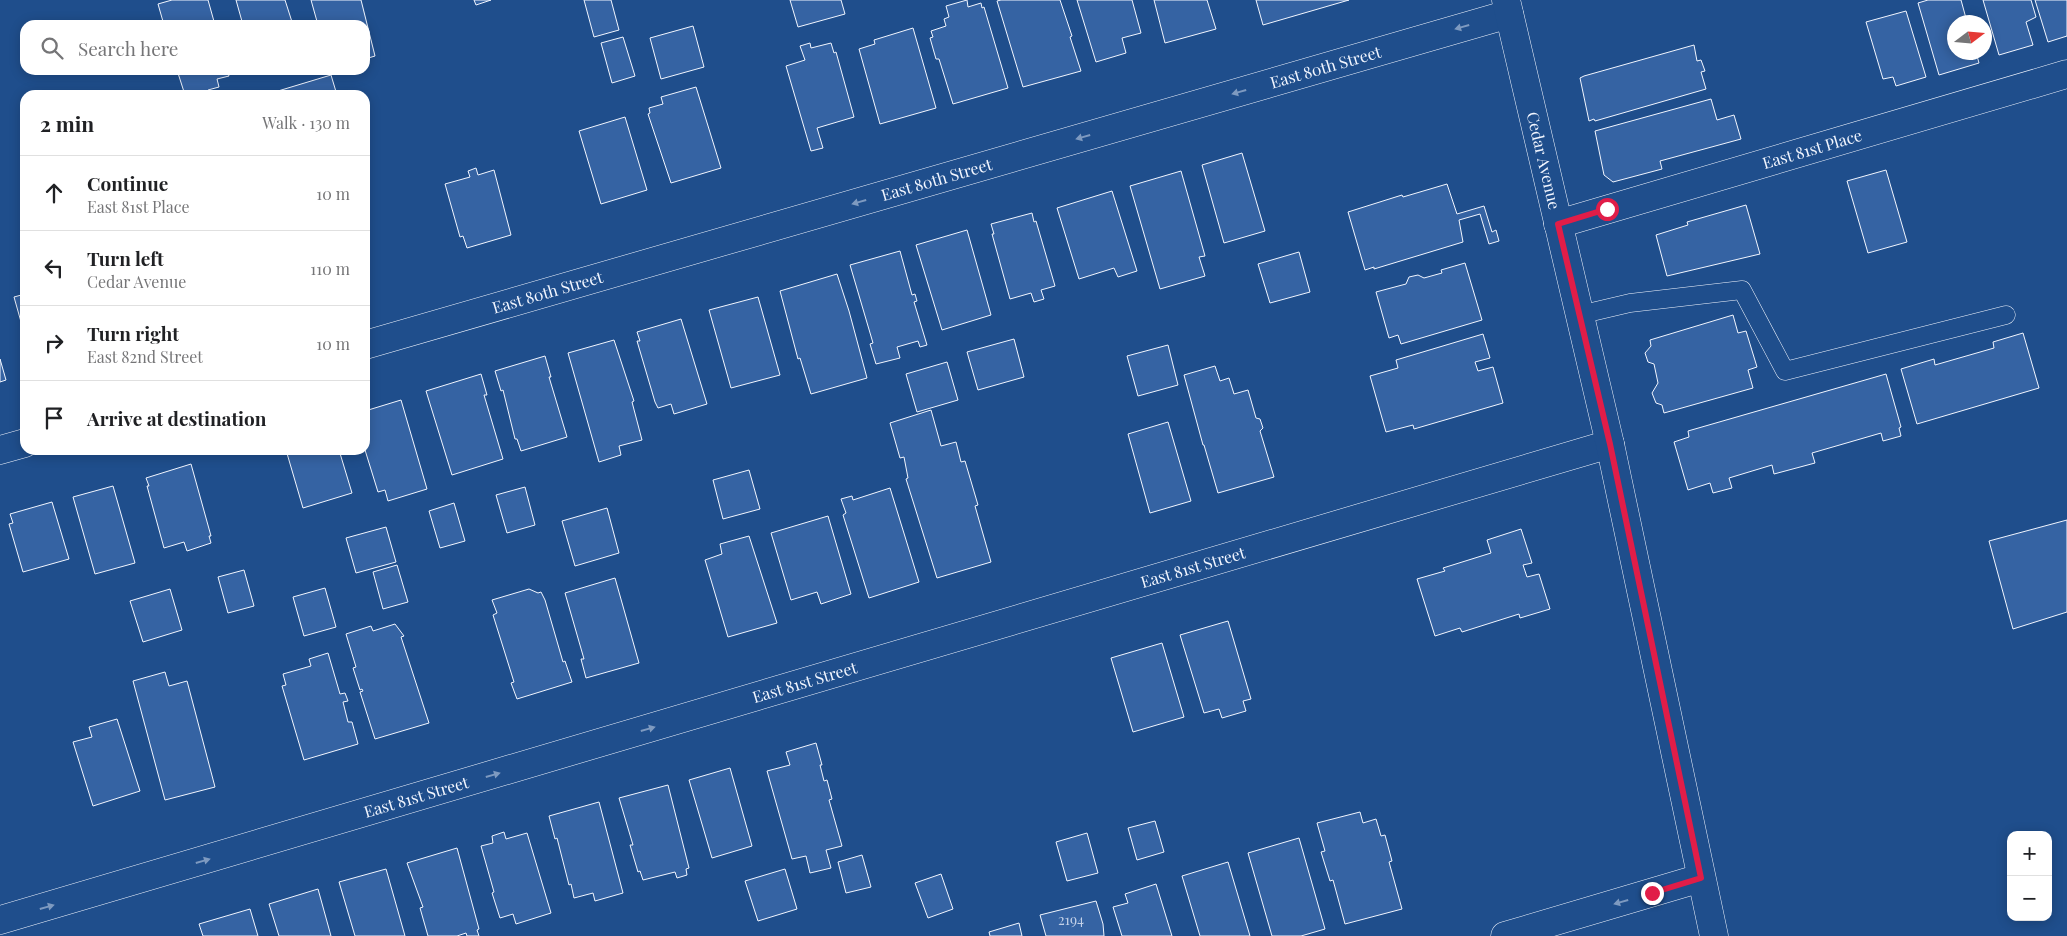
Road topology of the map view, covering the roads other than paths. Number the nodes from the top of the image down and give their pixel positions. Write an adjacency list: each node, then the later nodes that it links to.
1 (1507, 7): 3 (street, Cedar Avenue); 6 (street, East 80th Street, one-way to 6)
2 (2067, 74): 3 (street, East 81st Place)
3 (1558, 224): 4 (street, Cedar Avenue)
4 (1579, 315): 5 (lane); 8 (street, Cedar Avenue)
5 (2006, 315)
6 (370, 343)
7 (20, 444): 9 (street)
8 (1610, 444): 10 (street, Cedar Avenue); 11 (street, East 81st Street, one-way to 8)
9 (0, 450)
10 (1701, 878): 12 (street, one-way to 12); 13 (street, Cedar Avenue)
11 (0, 920)
12 (1505, 936)
13 (1714, 936)

